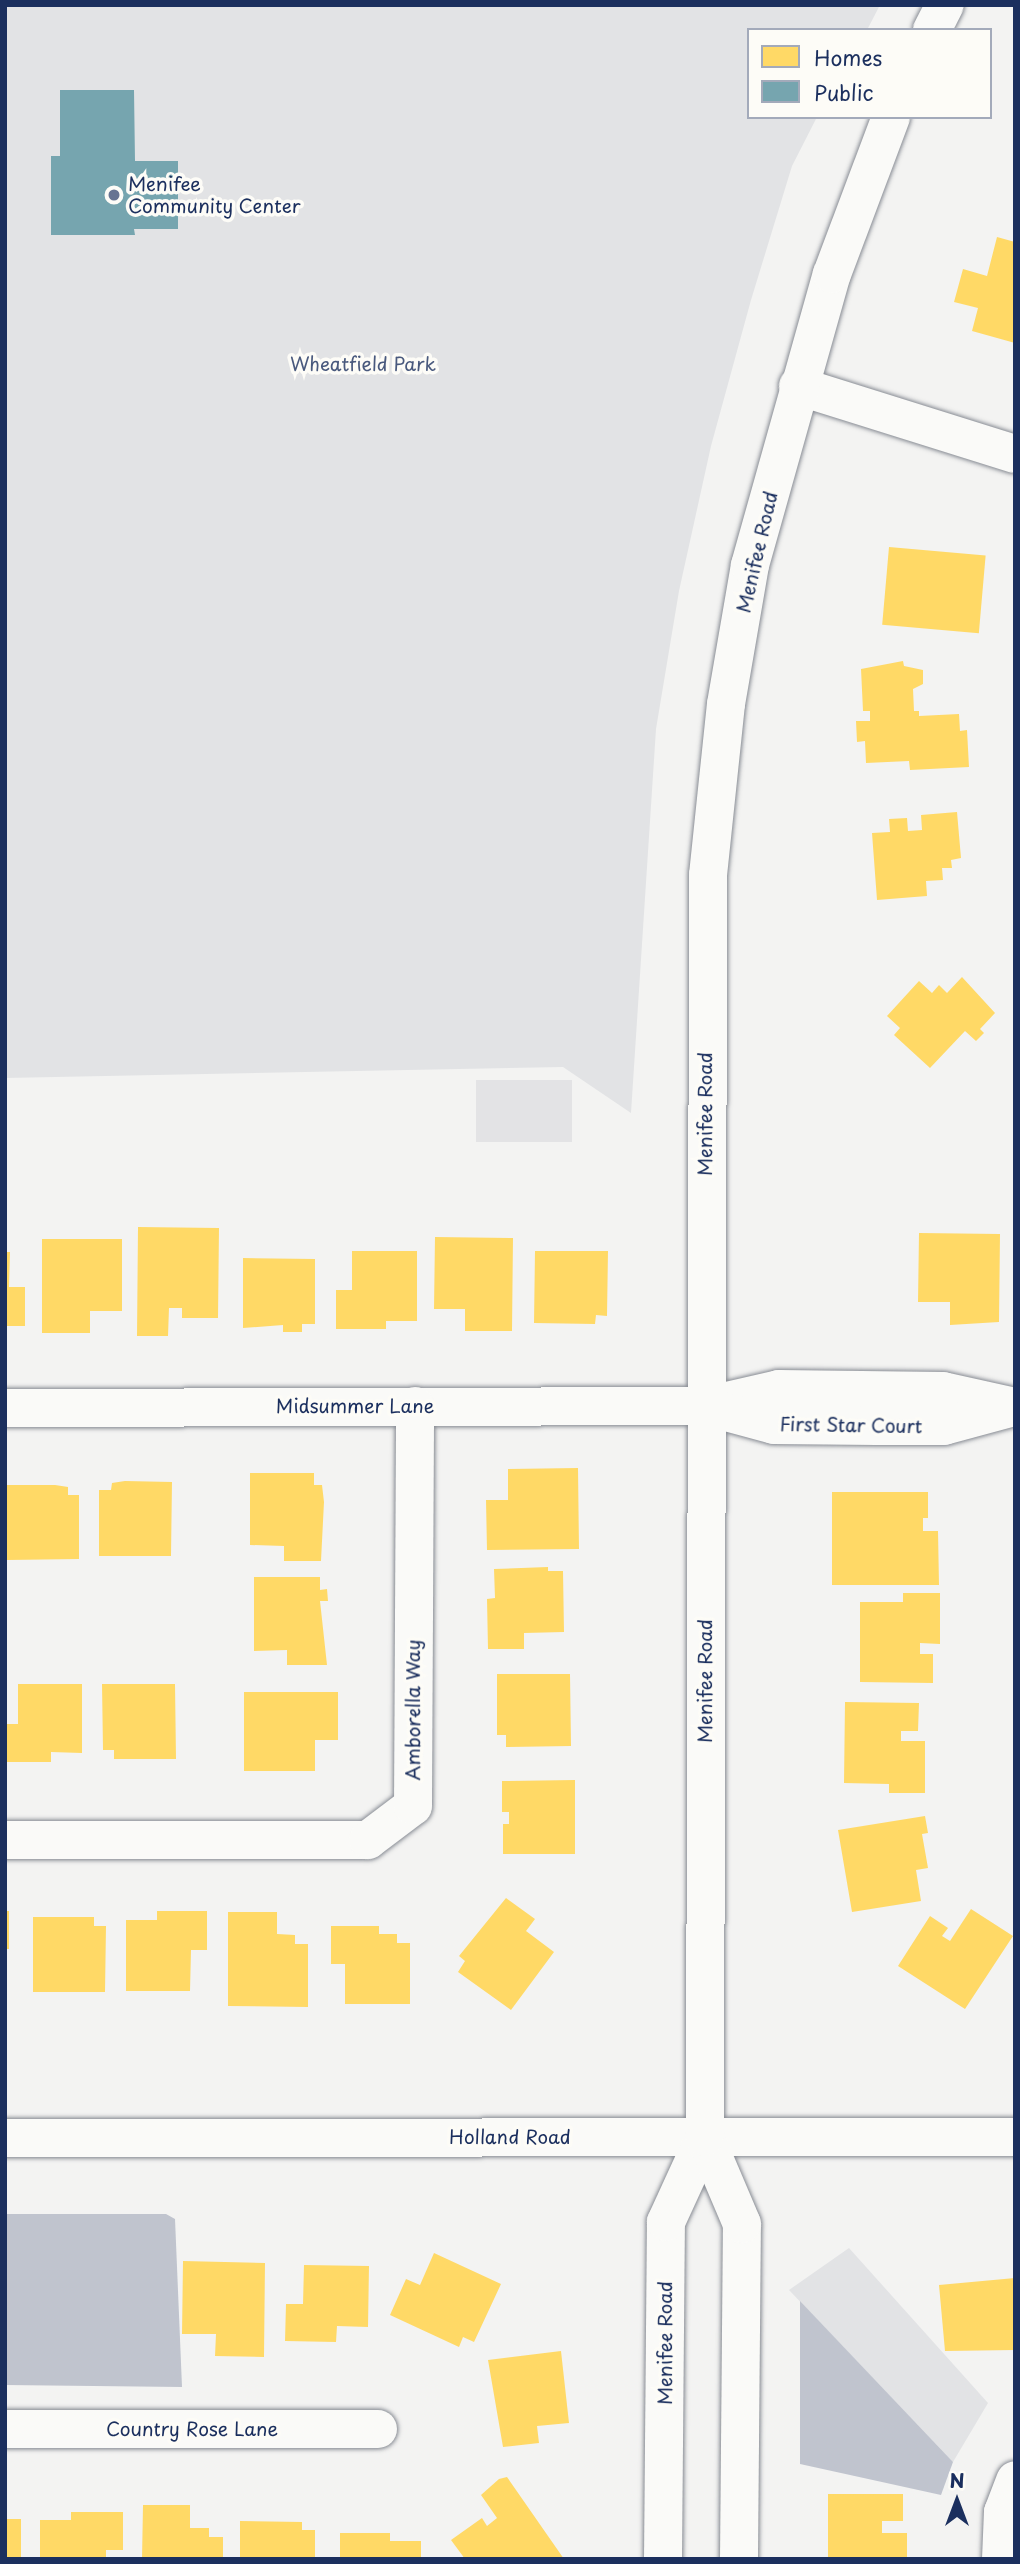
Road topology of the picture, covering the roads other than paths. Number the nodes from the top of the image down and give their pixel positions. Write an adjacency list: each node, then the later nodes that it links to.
1 (945, 5): 2 (main road)
2 (933, 28)
3 (890, 119): 4 (main road, Menifee Road)
4 (799, 386): 5 (main road); 7 (main road, Menifee Road)
5 (1015, 454)
6 (415, 1406): 7 (main road, Midsummer Lane); 9 (main road, Midsummer Lane); 10 (main road, Amborella Way)
7 (705, 1406): 8 (main road, First Star Court); 11 (main road, Menifee Road)
8 (1015, 1407)
9 (5, 1408)
10 (5, 1840)
11 (705, 2137): 12 (main road, Holland Road); 13 (main road, Holland Road); 17 (main road, Menifee Road); 18 (main road, Menifee Road)
12 (1015, 2137)
13 (5, 2138)
14 (5, 2429): 15 (main road, Country Rose Lane)
15 (378, 2429)
16 (1015, 2480): 19 (main road)
17 (663, 2559)
18 (739, 2559)
19 (1001, 2559)

